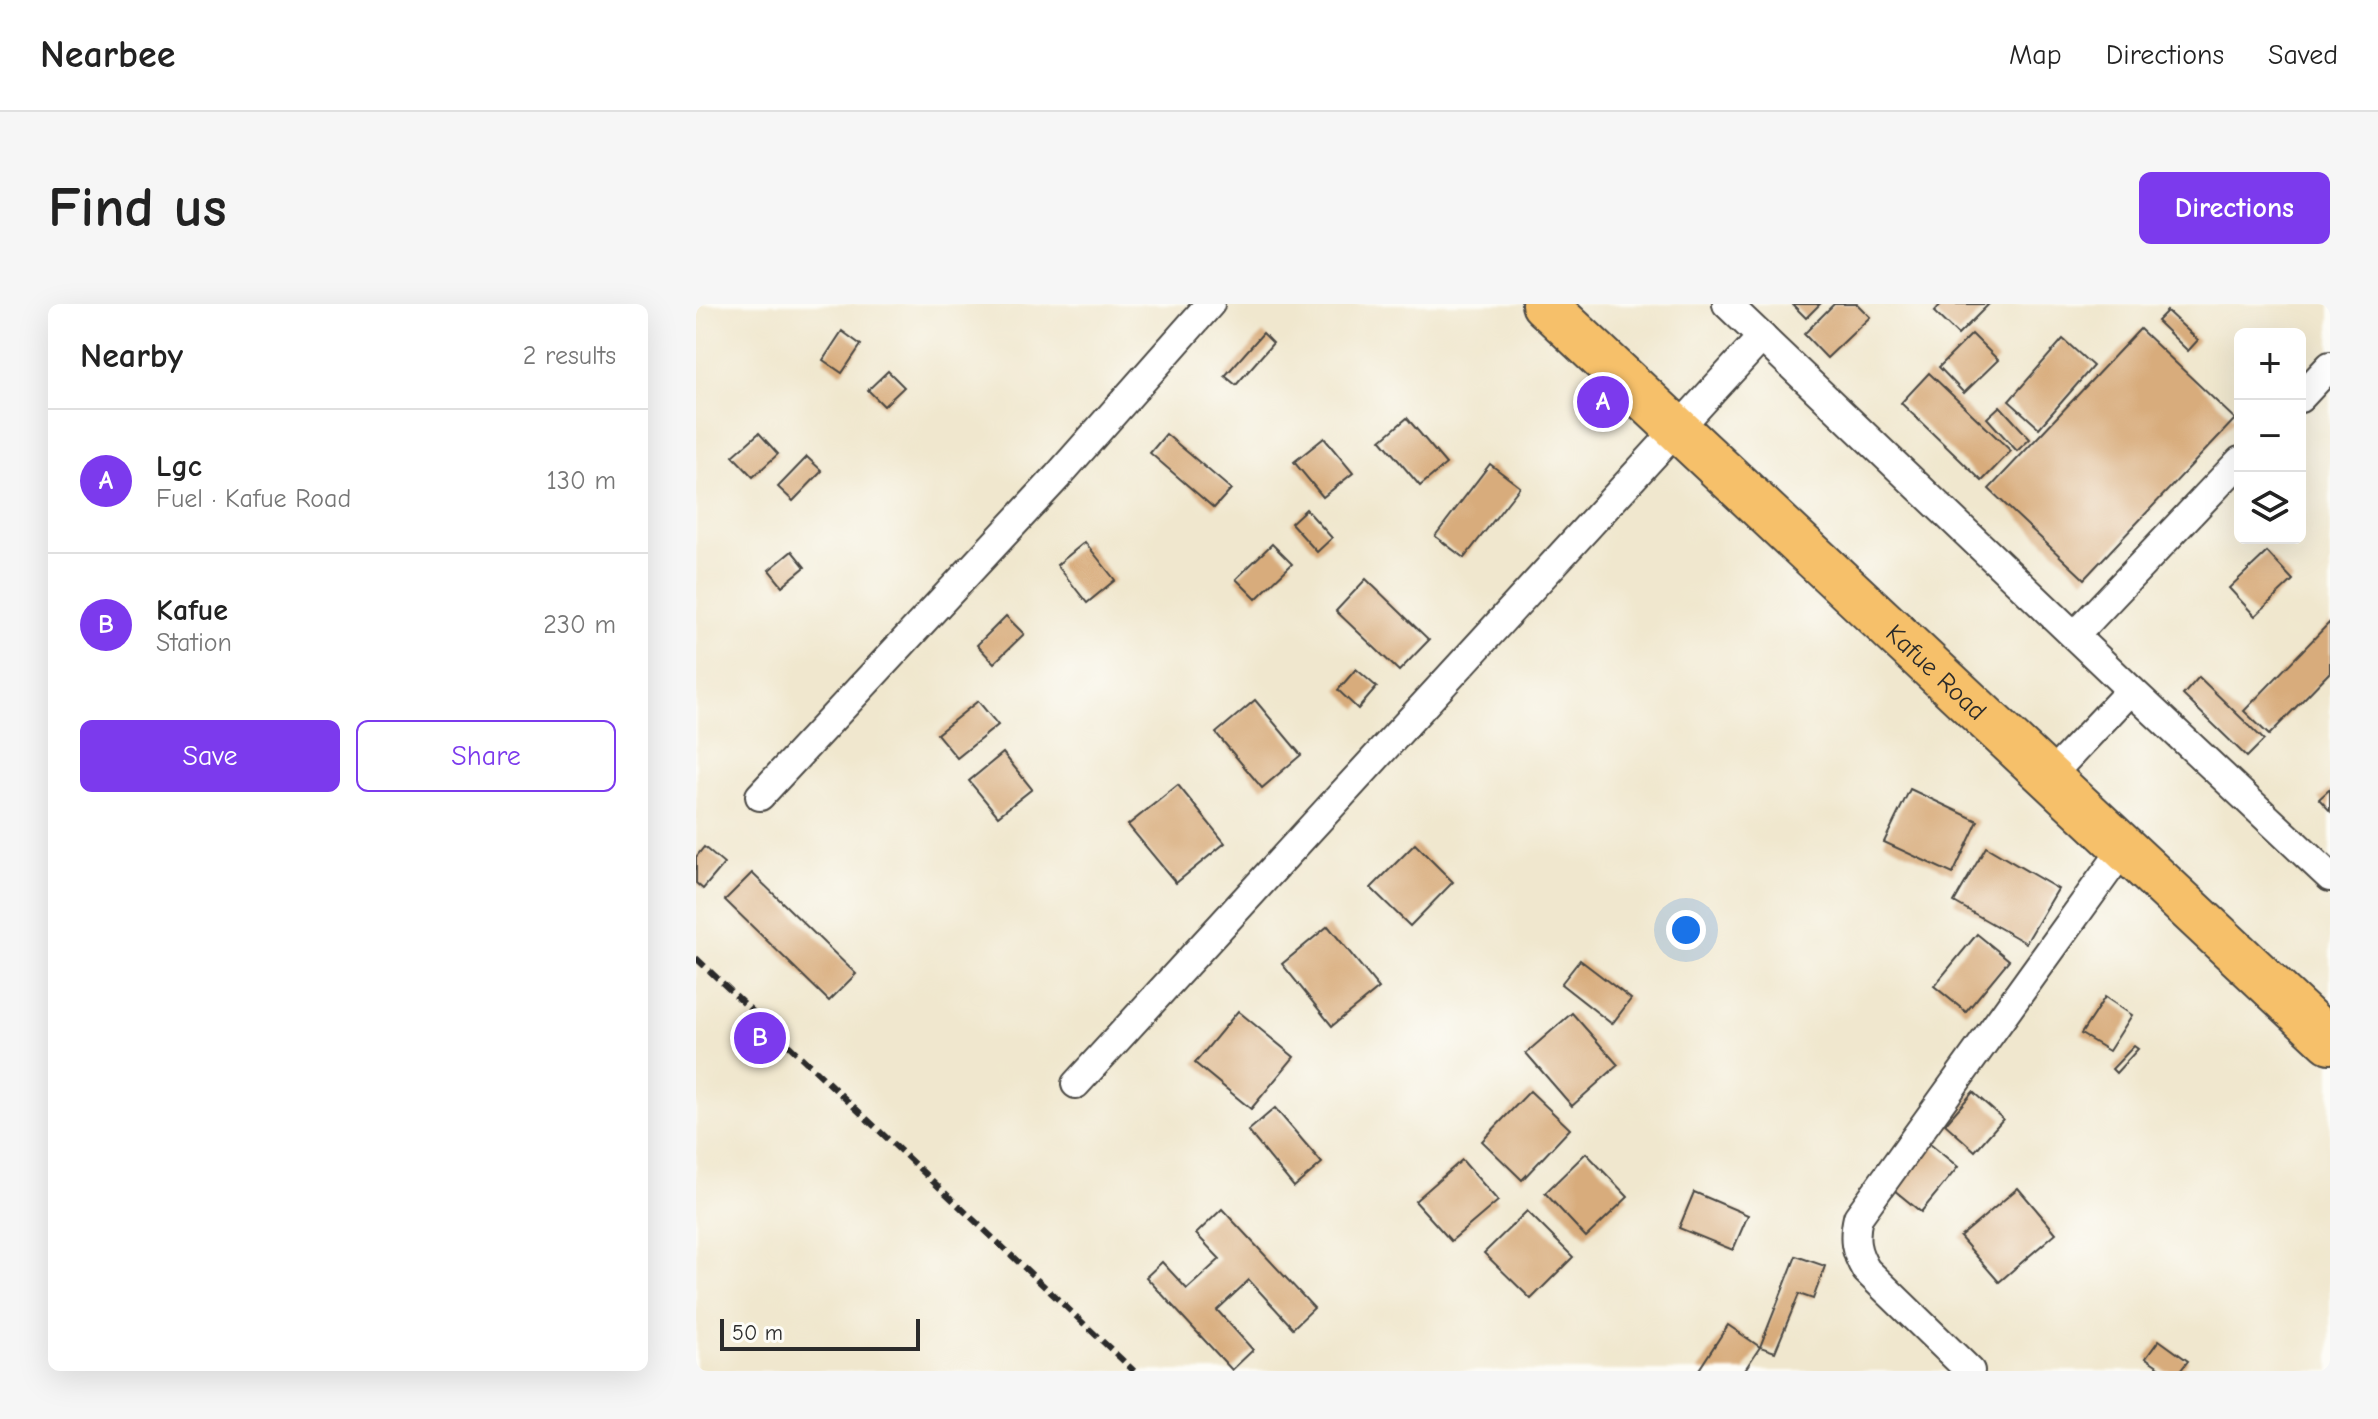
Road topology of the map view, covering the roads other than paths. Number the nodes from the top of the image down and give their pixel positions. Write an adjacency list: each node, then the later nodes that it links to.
1 (1210, 304): 12 (street)
2 (1544, 304): 7 (highway, Kafue Road)
3 (1727, 304): 4 (street)
4 (1762, 337): 7 (street); 9 (street)
5 (2330, 366): 6 (street)
6 (2306, 392)
7 (1679, 427): 11 (highway, Kafue Road); 16 (street)
8 (2234, 467): 9 (street)
9 (2076, 634): 10 (street)
10 (2131, 690): 11 (street); 14 (street)
11 (2050, 776): 13 (highway, Kafue Road)
12 (760, 796)
13 (2124, 848): 15 (highway, Kafue Road); 17 (street)
14 (2330, 877)
15 (2330, 1041)
16 (1076, 1084)
17 (1970, 1371)

